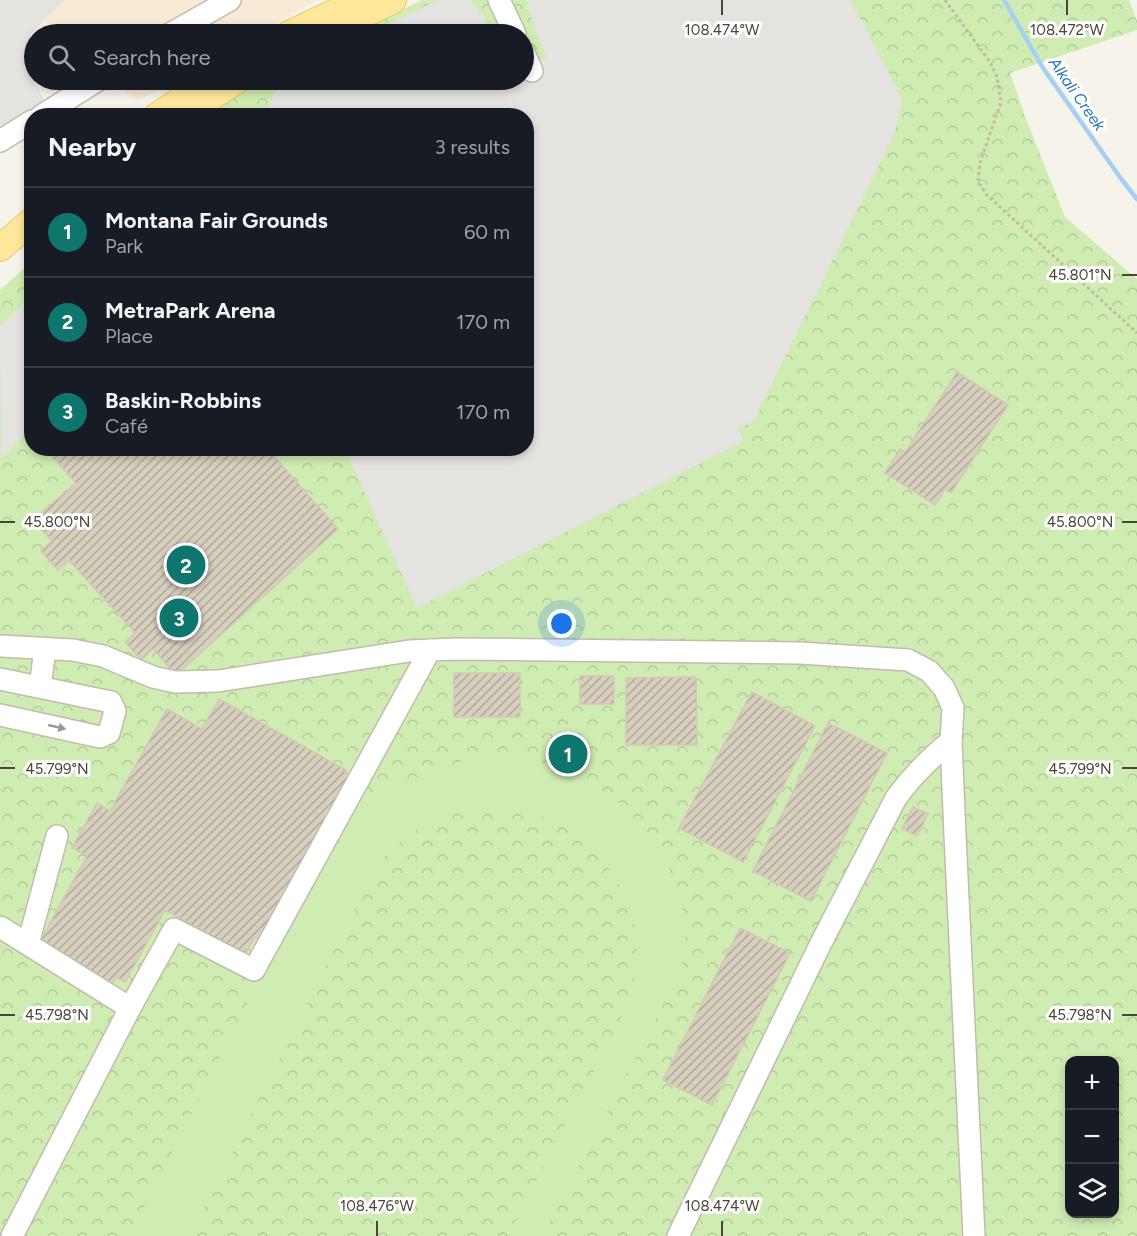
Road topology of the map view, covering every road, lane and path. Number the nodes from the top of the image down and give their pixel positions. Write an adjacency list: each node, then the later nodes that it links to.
1 (231, 0): 6 (lane)
2 (361, 0): 7 (main road)
3 (393, 0): 8 (main road)
4 (499, 0): 9 (lane)
5 (945, 0): 22 (path)
6 (188, 24)
7 (310, 24)
8 (343, 24)
9 (510, 24)
10 (82, 90): 13 (lane)
11 (195, 90): 14 (main road)
12 (222, 90): 15 (main road)
13 (53, 108)
14 (169, 108)
15 (196, 108)
16 (24, 126): 17 (lane)
17 (0, 141)
18 (24, 228): 19 (main road)
19 (0, 248)
20 (24, 249): 21 (main road)
21 (0, 269)
22 (1137, 333)
23 (0, 646): 24 (lane)
24 (45, 649): 25 (lane); 27 (lane)
25 (430, 650): 29 (lane); 33 (lane)
26 (0, 679): 27 (lane)
27 (40, 687): 28 (lane, one-way to 27)
28 (0, 714)
29 (951, 741): 35 (lane); 36 (lane)
30 (57, 836): 32 (lane)
31 (0, 927): 32 (lane)
32 (28, 944): 33 (lane)
33 (130, 1008): 34 (lane)
34 (13, 1236)
35 (678, 1236)
36 (974, 1236)

